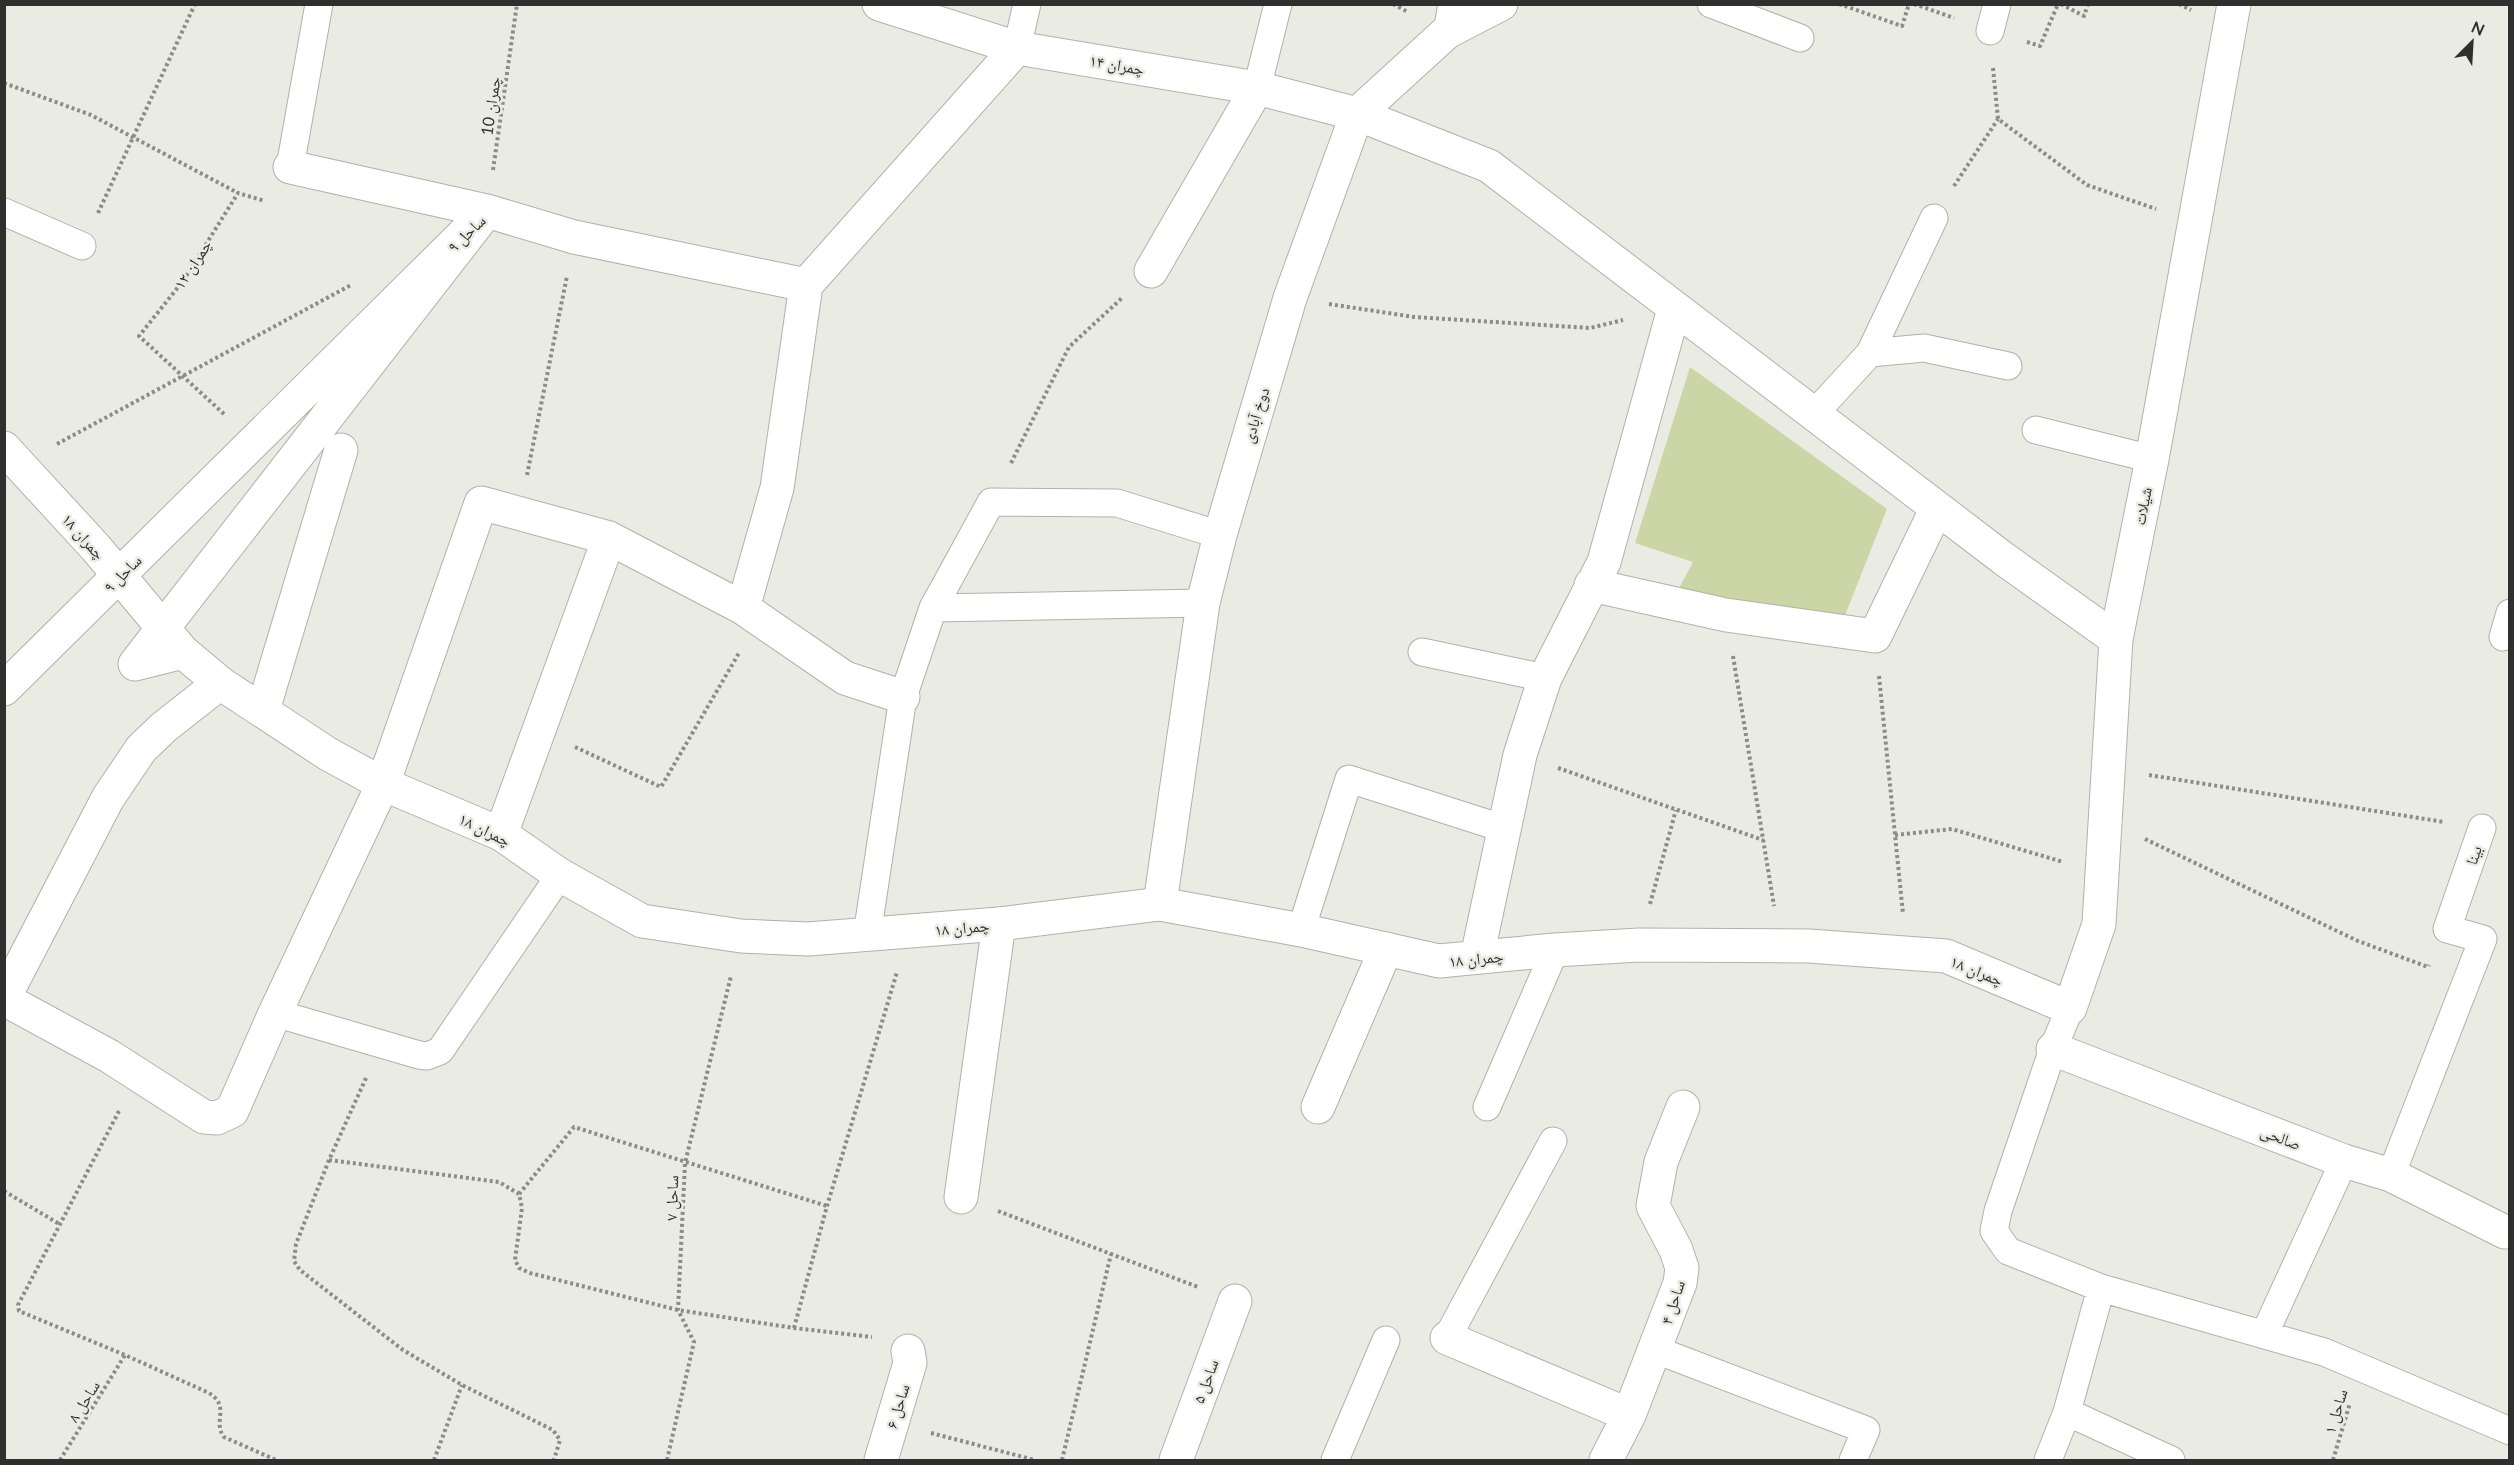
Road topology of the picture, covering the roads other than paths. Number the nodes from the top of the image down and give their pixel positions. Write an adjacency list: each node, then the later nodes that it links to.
1 (320, 4): 15 (lane)
2 (879, 4): 12 (street, چمران ۱۴)
3 (1027, 4): 12 (lane)
4 (1278, 4): 13 (lane)
5 (1501, 4): 9 (street, دوخ آبادی)
6 (1711, 4): 11 (lane)
7 (1997, 4): 10 (lane)
8 (2234, 4): 29 (street, شیلات)
9 (1450, 18): 14 (street, دوخ آبادی)
10 (1990, 31)
11 (1800, 38)
12 (1017, 48): 13 (street, چمران ۱۴); 21 (street)
13 (1257, 88): 14 (street, چمران ۱۴); 20 (street)
14 (1357, 114): 22 (street, چمران ۱۴); 31 (street, دوخ آبادی)
15 (290, 167): 16 (street)
16 (487, 211): 21 (street); 38 (street, ساحل ۹); 42 (street, ساحل ۹)
17 (4, 212): 19 (lane)
18 (1934, 218): 23 (lane)
19 (82, 246)
20 (1151, 271)
21 (806, 285): 36 (street)
22 (1674, 309): 25 (street, چمران ۱۴); 33 (street)
23 (1870, 353): 24 (lane); 25 (lane)
24 (2008, 366)
25 (1813, 415): 30 (street, چمران ۱۴)
26 (2036, 430): 29 (lane)
27 (4, 448): 38 (street, چمران ۱۸)
28 (341, 450): 44 (street)
29 (2152, 459): 37 (street, شیلات)
30 (1937, 508): 33 (street); 37 (street, چمران ۱۴)
31 (1220, 535): 34 (street, دوخ آبادی); 35 (lane)
32 (609, 538): 36 (street); 45 (street); 48 (street)
33 (1591, 585): 40 (street)
34 (1203, 603): 35 (lane); 50 (street, دوخ آبادی)
35 (933, 608): 43 (lane)
36 (751, 613): 43 (street)
37 (2116, 639): 58 (street, شیلات)
38 (183, 652): 41 (street, چمران ۱۸)
39 (1422, 652): 40 (lane)
40 (1545, 678): 47 (street)
41 (220, 683): 44 (street, چمران ۱۸); 57 (street)
42 (4, 689)
43 (903, 697): 53 (lane)
44 (263, 710): 45 (street, چمران ۱۸)
45 (383, 784): 48 (street, چمران ۱۸); 59 (street)
46 (2482, 828): 66 (lane, بینا)
47 (1505, 829): 52 (lane); 56 (street)
48 (501, 834): 49 (street, چمران ۱۸)
49 (560, 875): 53 (street, چمران ۱۸); 59 (lane)
50 (1160, 904): 51 (street, چمران ۱۸); 52 (street, چمران ۱۸)
51 (999, 924): 53 (street, چمران ۱۸); 67 (street)
52 (1301, 930): 54 (street, چمران ۱۸)
53 (867, 935)
54 (1386, 949): 56 (street, چمران ۱۸); 61 (street)
55 (1555, 950): 56 (street, چمران ۱۸); 58 (street, چمران ۱۸); 62 (lane)
56 (1477, 957)
57 (4, 999): 59 (street)
58 (2070, 1008): 60 (lane)
59 (274, 1013)
60 (2053, 1049): 65 (street, صالحی); 69 (lane)
61 (1318, 1107)
62 (1487, 1107)
63 (1683, 1107): 74 (street, ساحل ۴)
64 (1552, 1142): 72 (lane)
65 (2344, 1161): 66 (street, صالحی); 71 (lane)
66 (2391, 1175): 68 (street, صالحی)
67 (961, 1197)
68 (2505, 1232)
69 (2101, 1288): 71 (lane); 76 (lane)
70 (1235, 1301): 80 (street, ساحل ۵)
71 (2264, 1335): 78 (lane)
72 (1447, 1338): 77 (street)
73 (1386, 1340): 81 (lane)
74 (1656, 1350): 77 (street, ساحل ۴); 83 (lane)
75 (908, 1351): 79 (street, ساحل ۶)
76 (2067, 1412): 84 (lane); 85 (lane)
77 (1629, 1415): 82 (street, ساحل ۴)
78 (2510, 1431)
79 (881, 1461)
80 (1176, 1461)
81 (1335, 1461)
82 (1606, 1461)
83 (1853, 1461)
84 (2048, 1461)
85 (2171, 1461)

